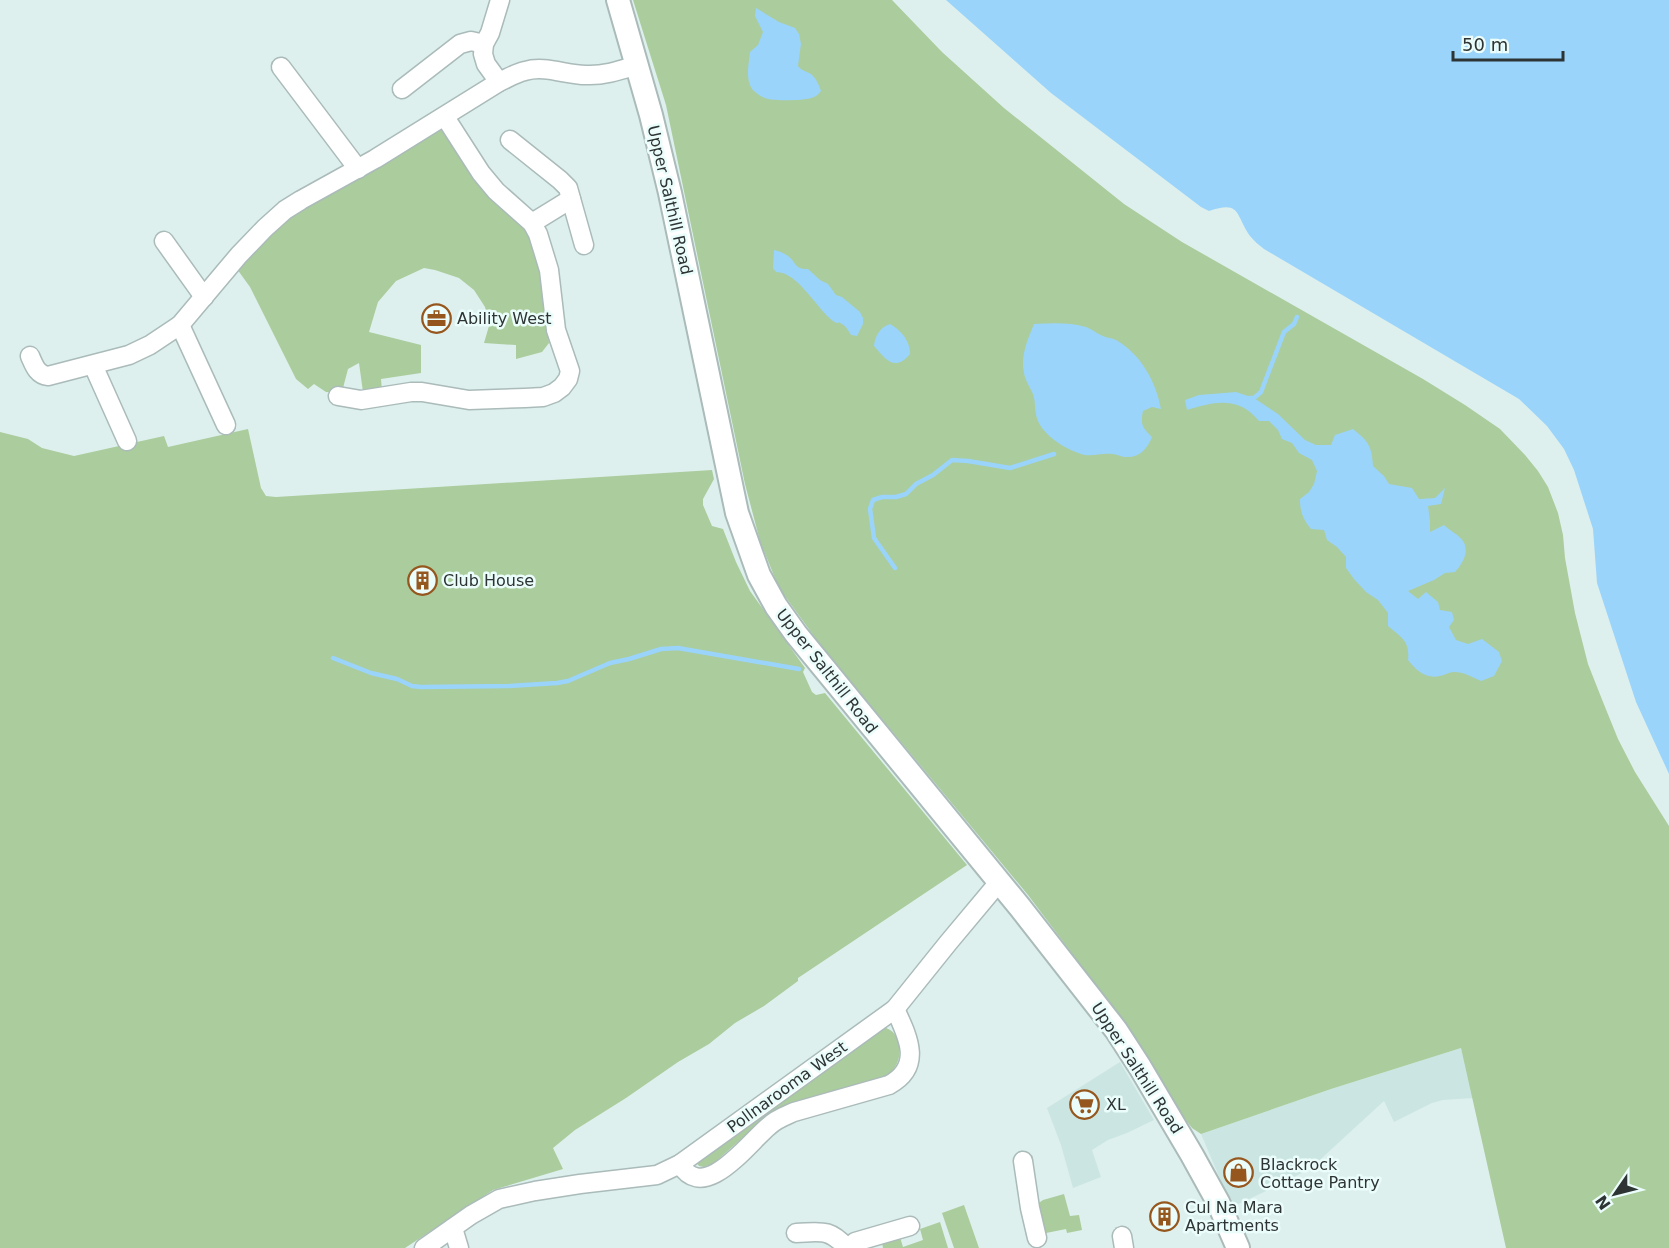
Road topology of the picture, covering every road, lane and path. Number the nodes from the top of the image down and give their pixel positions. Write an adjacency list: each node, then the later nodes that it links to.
1 (500, 0): 3 (street)
2 (618, 0): 4 (main road, Upper Salthill Road)
3 (484, 44): 6 (street); 7 (street)
4 (637, 65): 6 (street); 22 (main road, Upper Salthill Road)
5 (280, 67): 10 (street)
6 (499, 82): 8 (street)
7 (402, 89)
8 (445, 117): 10 (street); 12 (street)
9 (510, 140): 11 (street)
10 (358, 169): 15 (street)
11 (571, 199): 12 (street); 14 (street)
12 (532, 223): 19 (street)
13 (164, 241): 15 (street)
14 (584, 245)
15 (204, 297): 16 (street)
16 (180, 325): 18 (street); 20 (street)
17 (30, 356): 18 (street)
18 (93, 365): 21 (street)
19 (338, 396)
20 (226, 425)
21 (127, 441)
22 (999, 882): 23 (street, Pollnarooma West); 33 (main road, Upper Salthill Road)
23 (895, 1009): 25 (street, Pollnarooma West); 25 (street, Pollnarooma West)
24 (1023, 1161): 29 (street)
25 (680, 1164): 27 (street, Pollnarooma West)
26 (910, 1226): 32 (street)
27 (453, 1228): 30 (street, Pollnarooma West); 31 (street)
28 (796, 1233): 32 (street)
29 (1037, 1238)
30 (424, 1248)
31 (459, 1248)
32 (848, 1248)
33 (1238, 1248)

